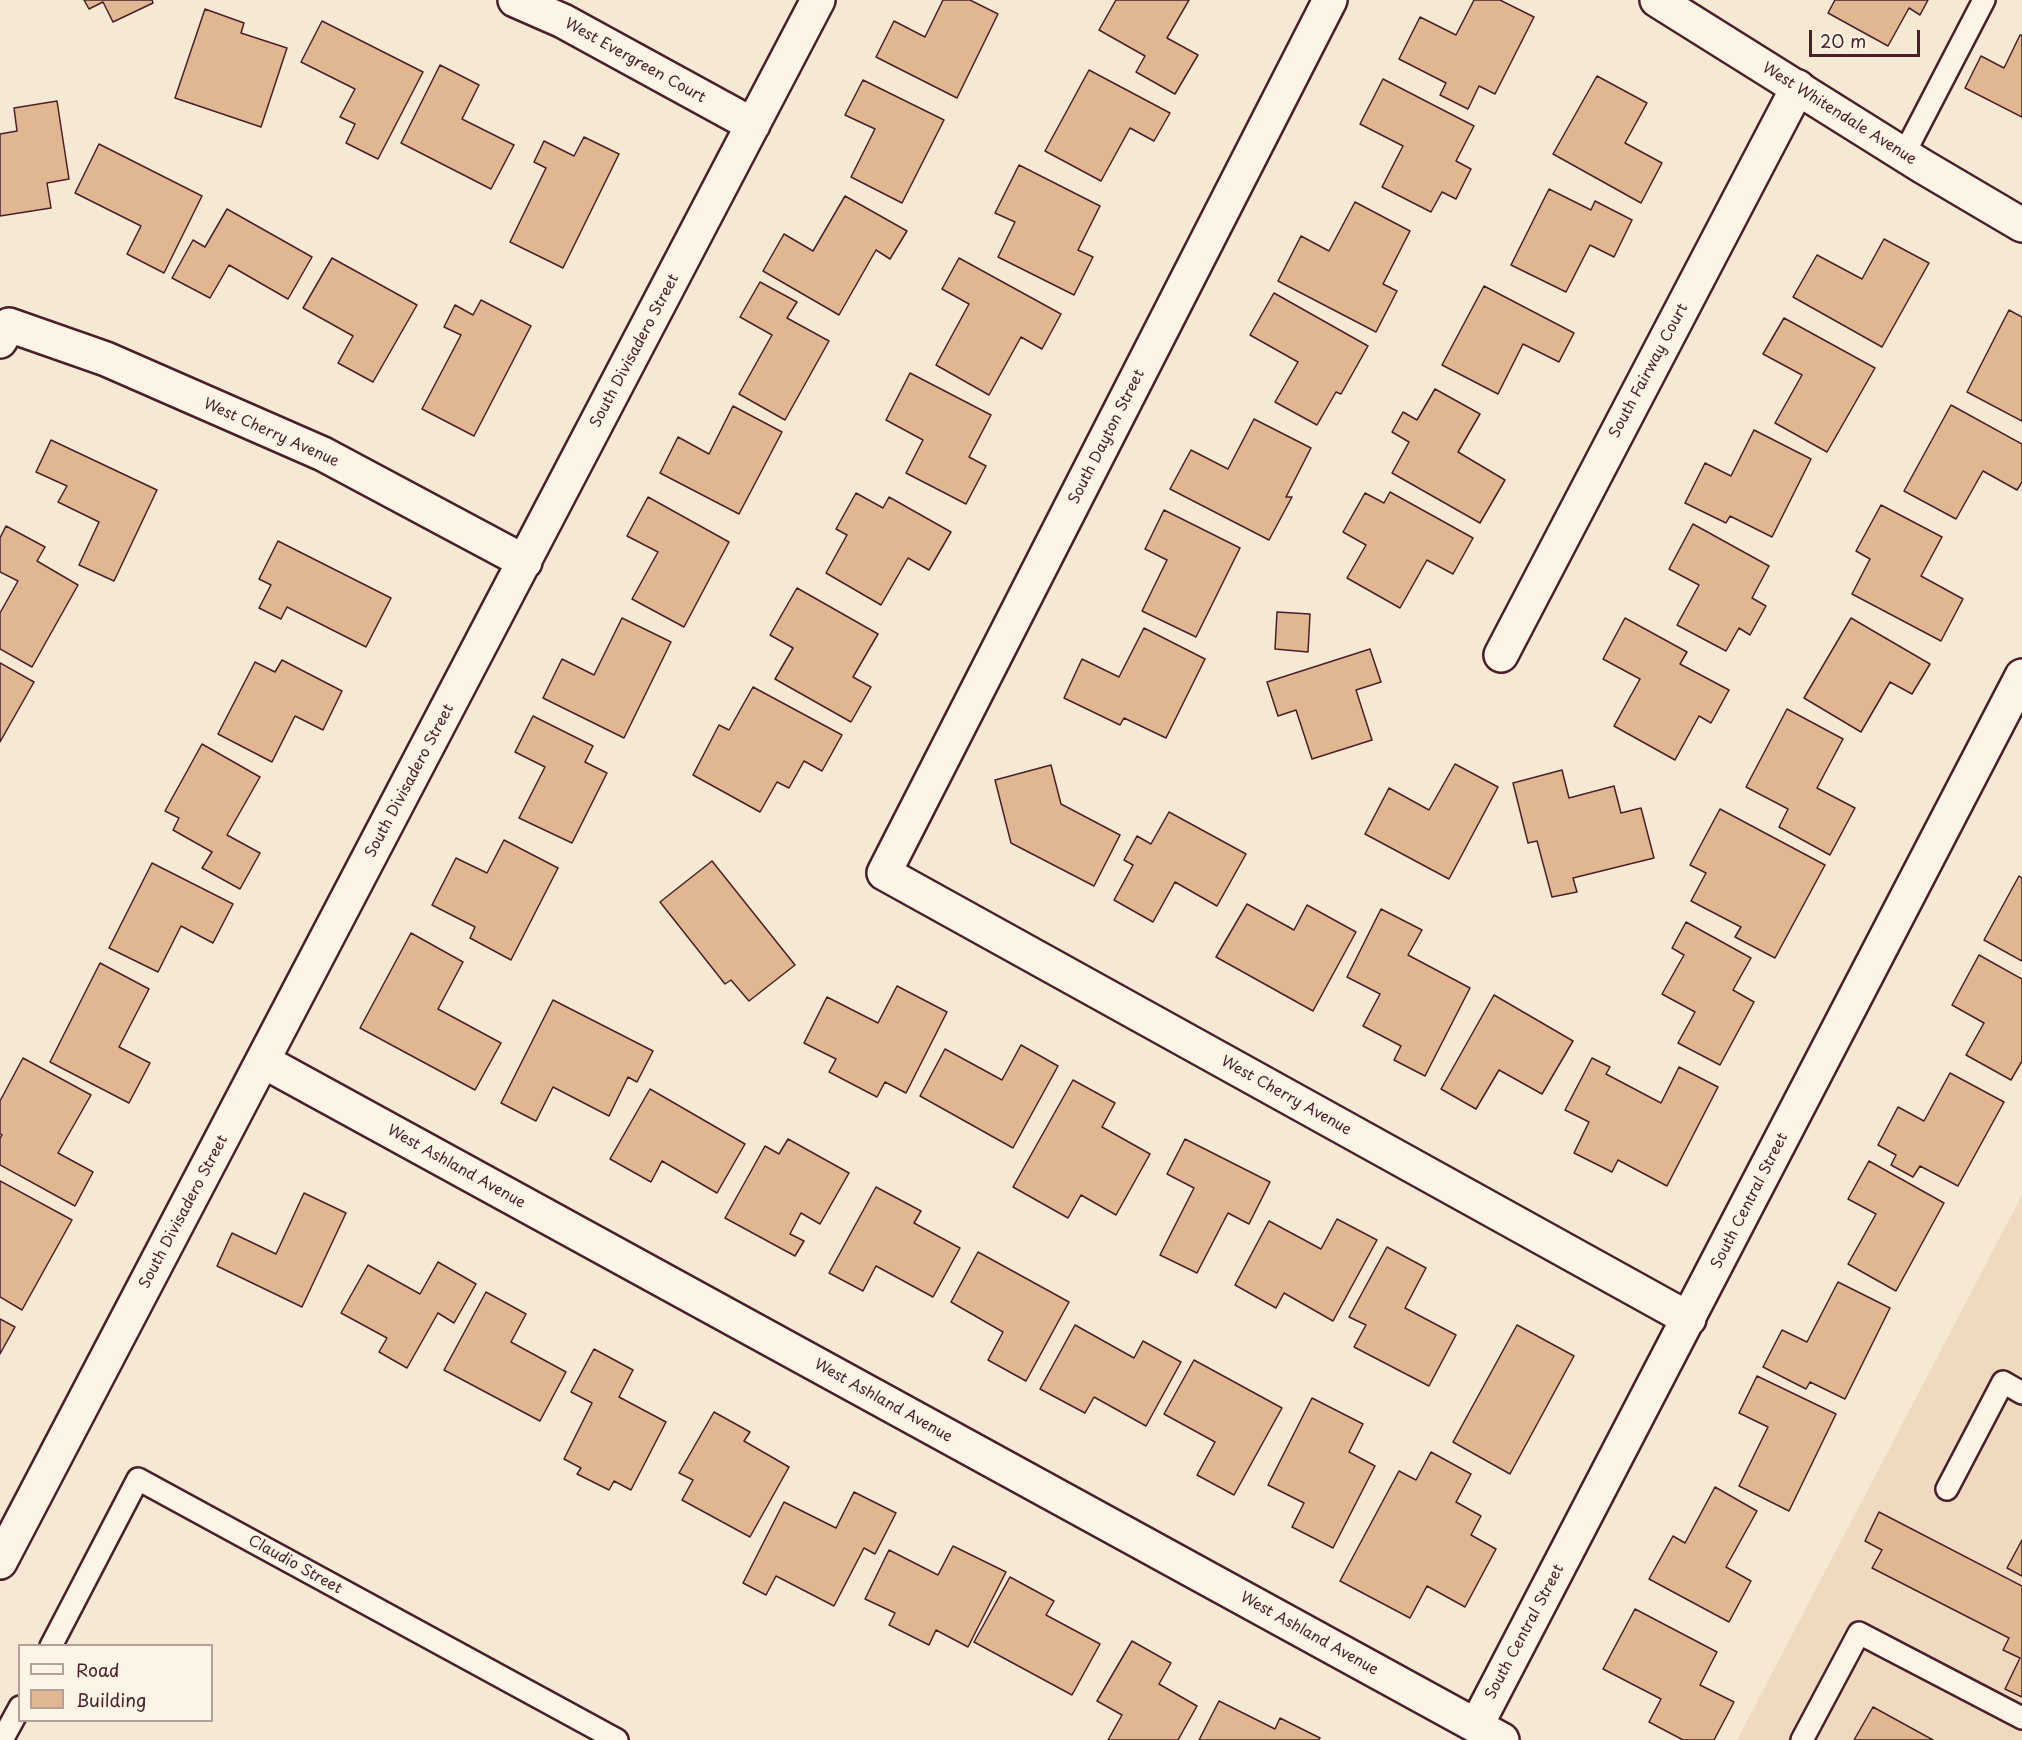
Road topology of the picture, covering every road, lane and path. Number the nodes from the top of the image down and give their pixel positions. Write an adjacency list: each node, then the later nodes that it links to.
1 (515, 0): 7 (street, West Evergreen Court)
2 (818, 0): 7 (street, South Divisadero Street)
3 (1330, 0): 14 (street, South Dayton Street)
4 (1657, 0): 6 (street, West Whitendale Avenue)
5 (1984, 0): 8 (lane)
6 (1798, 87): 8 (street, West Whitendale Avenue); 12 (street, South Fairway Court)
7 (753, 125): 11 (street, South Divisadero Street)
8 (1904, 154): 9 (street, West Whitendale Avenue)
9 (2022, 225)
10 (4, 333): 11 (street, West Cherry Avenue)
11 (525, 562): 15 (street, South Divisadero Street)
12 (1501, 655)
13 (2022, 676): 16 (street, South Central Street)
14 (884, 873): 16 (street, West Cherry Avenue)
15 (263, 1061): 19 (street, South Divisadero Street); 23 (street, West Ashland Avenue)
16 (1689, 1319): 23 (street, South Central Street)
17 (2022, 1393): 18 (lane)
18 (1947, 1489)
19 (0, 1562)
20 (52, 1644): 25 (lane, Claudio Street)
21 (18, 1711): 24 (lane)
22 (2022, 1718): 26 (lane)
23 (1489, 1733)
24 (2, 1740)
25 (617, 1740)
26 (1802, 1740)

